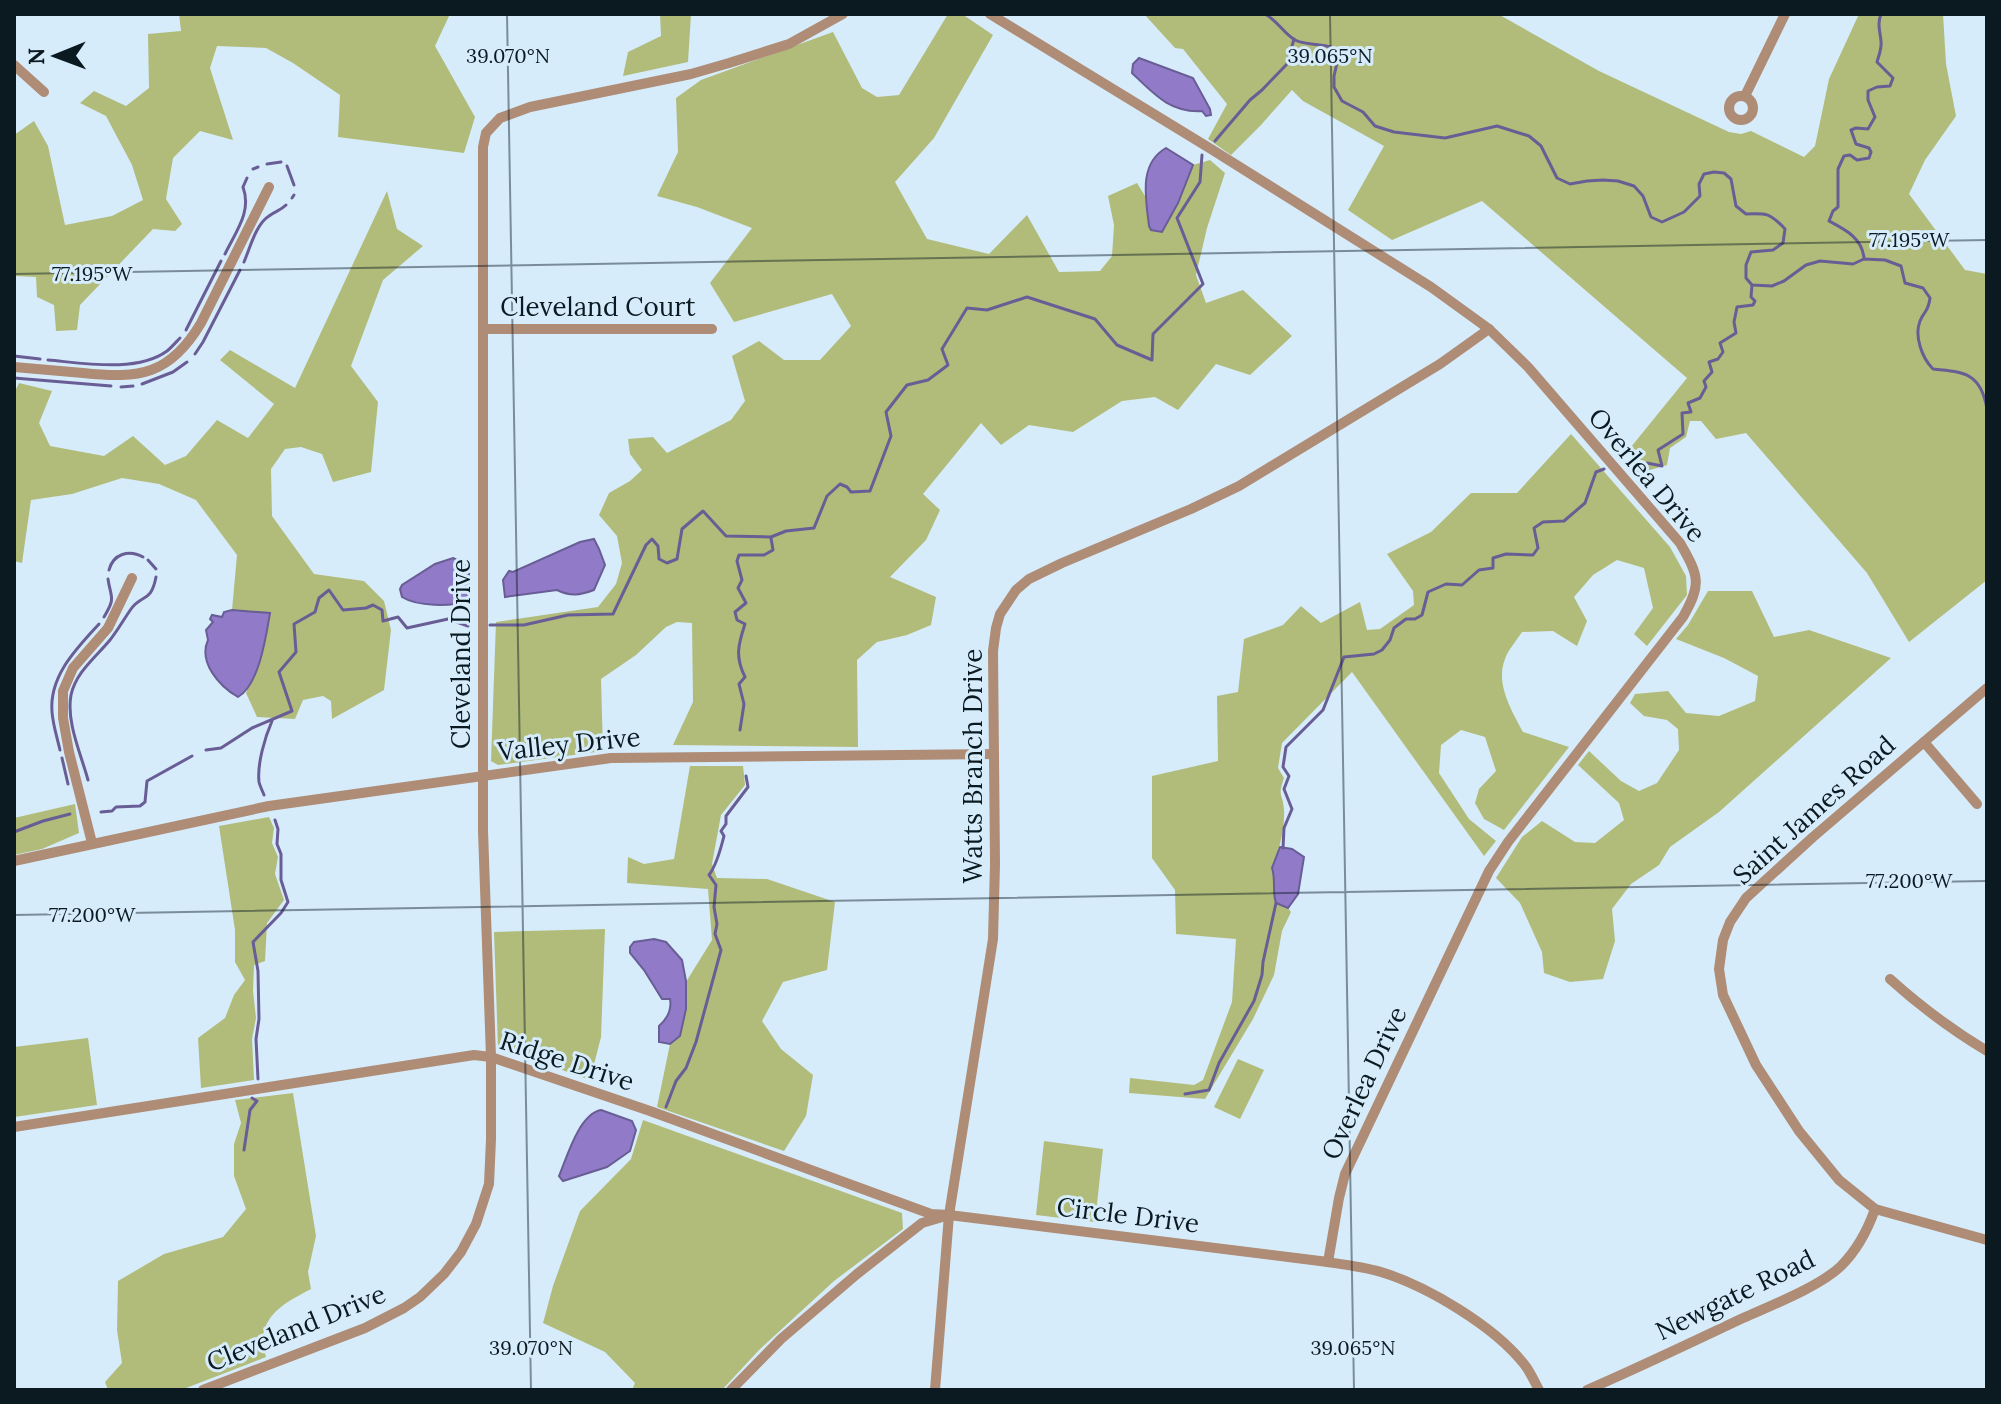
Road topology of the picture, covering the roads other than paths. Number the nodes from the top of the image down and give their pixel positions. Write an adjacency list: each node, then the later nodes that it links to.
1 (843, 14): 8 (street, Cleveland Drive)
2 (990, 14): 10 (street, Overlea Drive)
3 (1785, 14): 6 (street)
4 (14, 65): 5 (street)
5 (44, 92)
6 (1745, 96)
7 (269, 187): 11 (street)
8 (484, 329): 9 (street, Cleveland Court); 16 (street, Cleveland Drive)
9 (712, 329)
10 (1489, 329): 15 (street, Watts Branch Drive); 27 (street, Overlea Drive)
11 (14, 367)
12 (132, 578): 18 (street)
13 (1987, 688): 14 (street, Saint James Road)
14 (1924, 742): 17 (street); 24 (street, Saint James Road)
15 (994, 754): 16 (street, Valley Drive); 25 (street, Watts Branch Drive)
16 (483, 775): 18 (street, Valley Drive); 22 (street, Cleveland Drive)
17 (1977, 804)
18 (92, 843): 19 (street, Valley Drive)
19 (14, 861)
20 (1890, 979): 21 (street)
21 (1987, 1051)
22 (491, 1057): 23 (street, Ridge Drive); 25 (street, Ridge Drive); 28 (street, Cleveland Drive)
23 (14, 1127)
24 (1875, 1209): 26 (street, Saint James Road); 32 (street, Newgate Road)
25 (949, 1215): 27 (street, Circle Drive); 29 (street, Circle Drive); 30 (street, Watts Branch Drive)
26 (1987, 1240)
27 (1328, 1262): 31 (street, Circle Drive)
28 (203, 1390)
29 (731, 1390)
30 (935, 1390)
31 (1539, 1390)
32 (1587, 1390)

